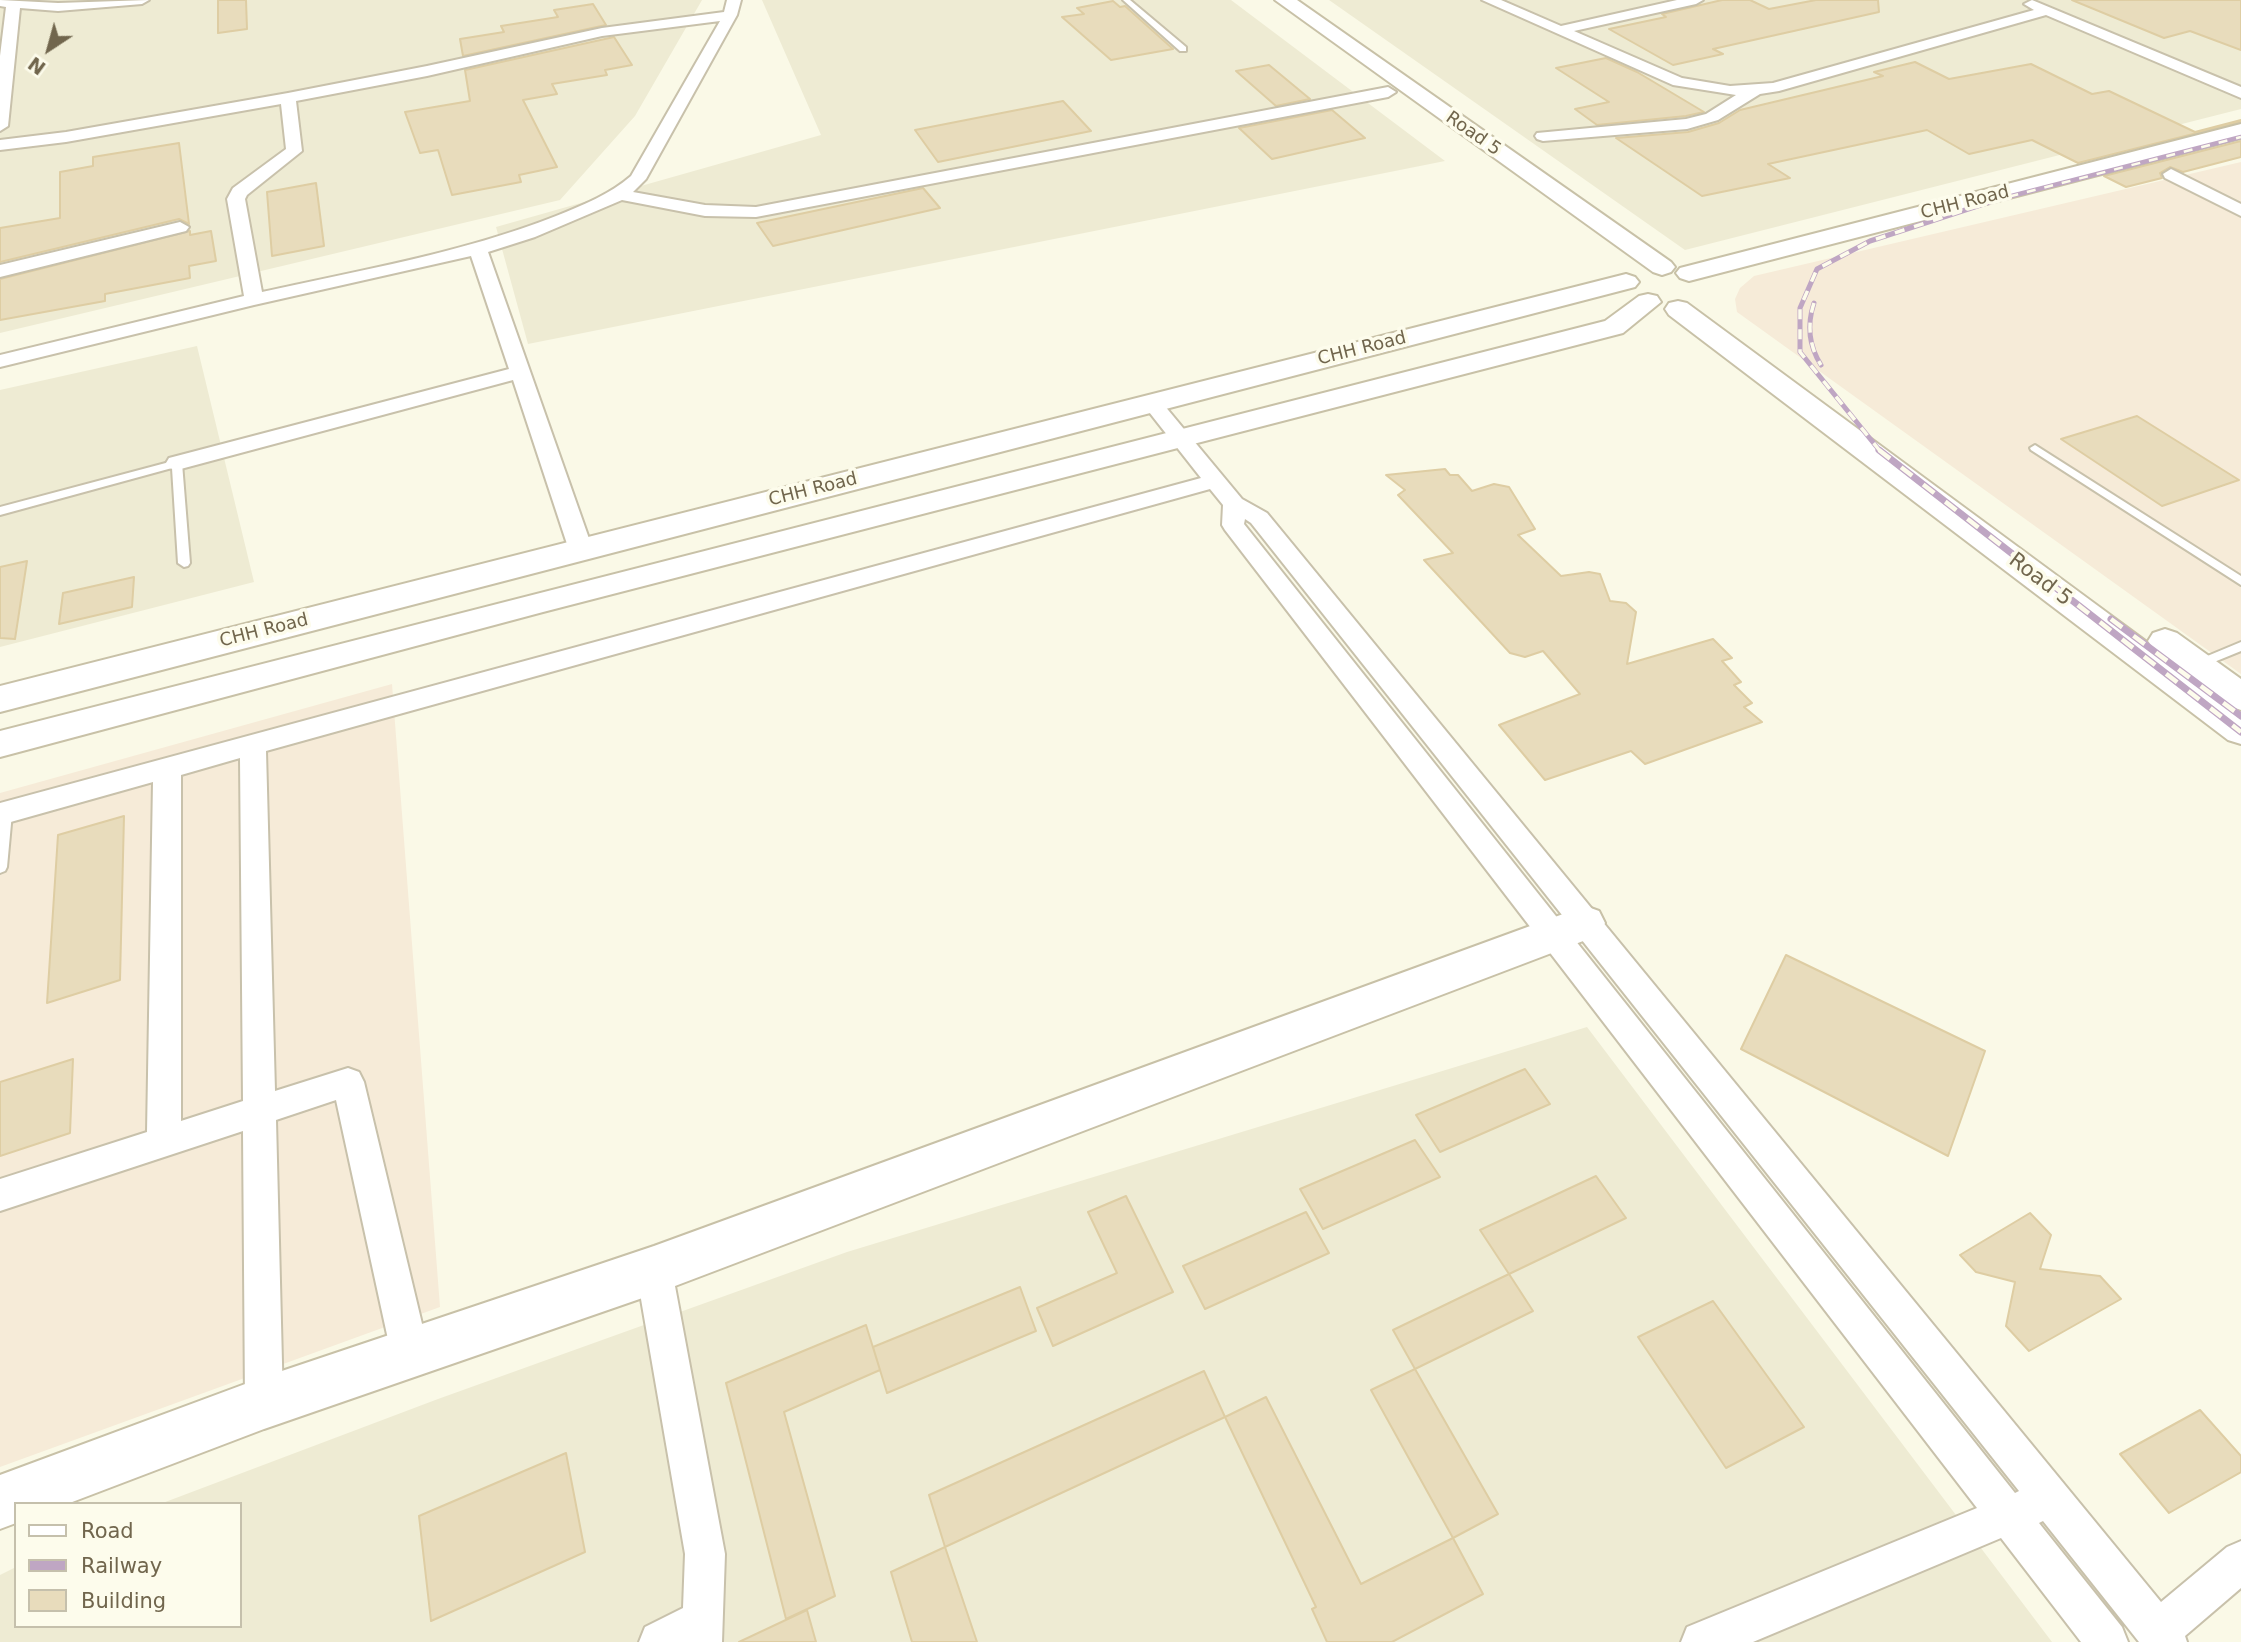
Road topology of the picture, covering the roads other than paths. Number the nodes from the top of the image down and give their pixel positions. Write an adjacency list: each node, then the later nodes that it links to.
1 (142, 0): 8 (street)
2 (1126, 0): 13 (lane)
3 (1260, 0): 15 (street, Road 5)
4 (1285, 0): 31 (street, Road 5)
5 (1489, 0): 12 (street)
6 (1696, 0): 9 (street)
7 (2020, 0): 11 (street)
8 (7, 3): 18 (street)
9 (1658, 4): 12 (street)
10 (732, 8): 17 (street); 25 (street)
11 (2046, 11): 14 (street); 16 (street)
12 (1560, 30): 14 (street)
13 (1183, 49)
14 (1755, 90): 20 (street)
15 (1388, 92): 25 (street); 28 (street, Road 5)
16 (2241, 93)
17 (288, 98): 21 (street); 35 (street)
18 (0, 126)
19 (2241, 131): 34 (street, CHH Road)
20 (1543, 136)
21 (0, 145)
22 (2206, 166): 23 (street)
23 (2171, 174): 24 (street); 27 (street)
24 (2144, 181)
25 (620, 194): 30 (street)
26 (2089, 194): 34 (street, CHH Road)
27 (2241, 211)
28 (1554, 217)
29 (180, 227): 32 (street)
30 (478, 249): 35 (street); 37 (street)
31 (1662, 267): 33 (street, CHH Road); 34 (street)
32 (0, 271)
33 (1631, 281): 34 (street); 38 (street, CHH Road); 39 (street)
34 (1699, 294): 48 (street, Road 5); 51 (street, Road 5)
35 (254, 299): 36 (street)
36 (0, 361)
37 (519, 372): 41 (street); 44 (street)
38 (1152, 403): 39 (street); 44 (street, CHH Road)
39 (1181, 439): 42 (street); 52 (street)
40 (2035, 449): 46 (lane)
41 (177, 463): 43 (lane); 45 (lane)
42 (1225, 492): 53 (street); 57 (street)
43 (0, 510)
44 (582, 550): 50 (street, CHH Road)
45 (184, 563)
46 (2241, 581)
47 (2241, 646): 48 (lane)
48 (2197, 665): 49 (street, Road 5)
49 (2241, 697)
50 (0, 699)
51 (2241, 731)
52 (0, 744)
53 (253, 745): 54 (street); 58 (street)
54 (167, 769): 55 (street); 59 (street)
55 (3, 814): 56 (lane)
56 (0, 867)
57 (1570, 929): 61 (street); 64 (street); 66 (street)
58 (259, 1111): 59 (street); 62 (street); 63 (street)
59 (164, 1143): 60 (street)
60 (0, 1195)
61 (654, 1270): 62 (street); 68 (street)
62 (410, 1353): 63 (street)
63 (264, 1403): 65 (street)
64 (2050, 1498): 66 (street); 69 (street)
65 (0, 1502)
66 (2008, 1515): 71 (street); 72 (street)
67 (2241, 1561): 69 (street)
68 (703, 1631): 70 (street)
69 (2162, 1637)
70 (660, 1642)
71 (1702, 1642)
72 (2107, 1642)

